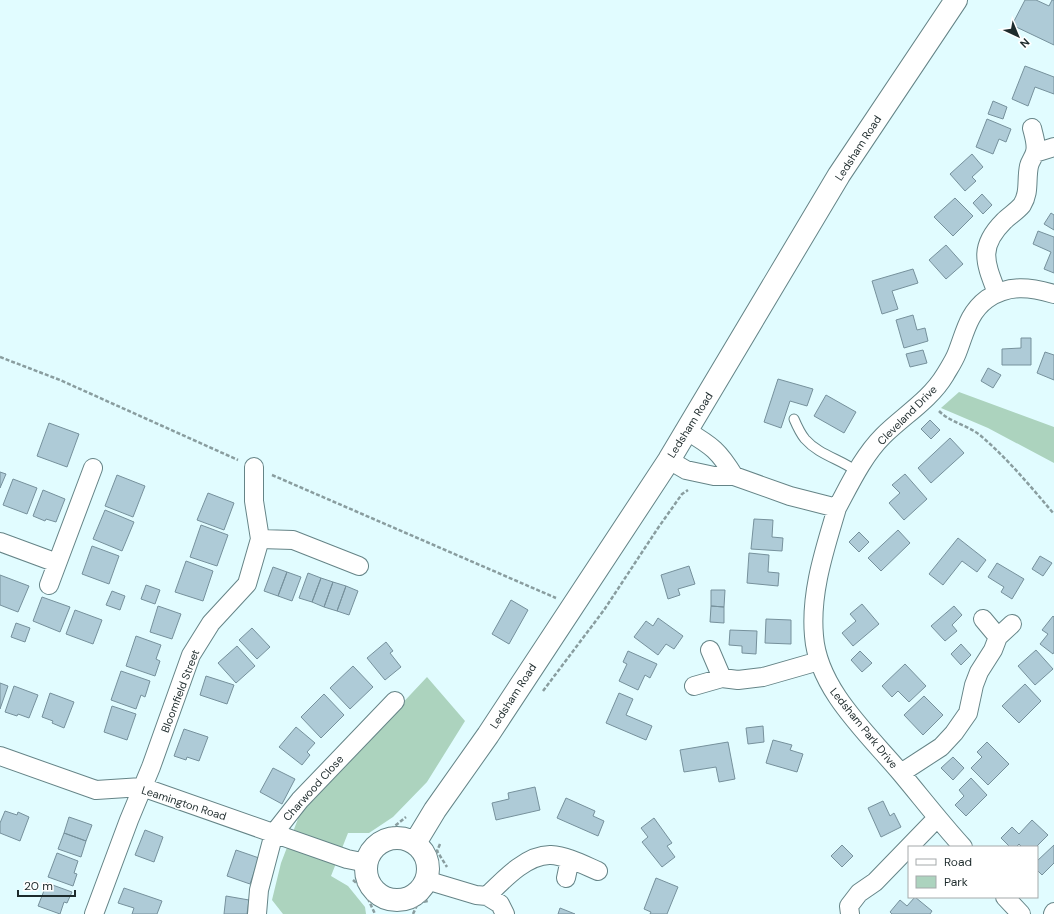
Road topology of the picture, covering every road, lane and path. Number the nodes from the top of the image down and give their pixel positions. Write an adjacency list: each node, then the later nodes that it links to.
1 (956, 0): 10 (main road, Ledsham Road)
2 (1032, 128): 4 (street)
3 (1054, 147): 4 (street)
4 (1035, 153): 5 (street)
5 (997, 293): 6 (street, Cleveland Drive); 8 (street, Cleveland Drive)
6 (1054, 294)
7 (0, 358): 12 (path)
8 (926, 398): 14 (street, Cleveland Drive); 18 (path)
9 (794, 419): 14 (lane)
10 (687, 431): 11 (main road, Ledsham Road); 16 (street)
11 (669, 460): 15 (street); 24 (main road, Ledsham Road)
12 (254, 467): 19 (street, Bloomfield Street); 24 (path)
13 (93, 468): 21 (street)
14 (856, 471): 17 (street, Cleveland Drive)
15 (701, 473): 16 (street); 32 (path)
16 (734, 476): 17 (street)
17 (837, 508): 29 (street, Ledsham Park Drive)
18 (1054, 514)
19 (260, 539): 22 (street); 36 (street, Bloomfield Street)
20 (0, 542): 21 (street)
21 (57, 563): 23 (street)
22 (359, 566)
23 (49, 585)
24 (571, 607): 40 (main road, Ledsham Road)
25 (983, 619): 27 (street)
26 (1012, 624): 27 (street)
27 (998, 637): 35 (street)
28 (710, 650): 30 (street)
29 (819, 661): 30 (street); 35 (street, Ledsham Park Drive)
30 (722, 678): 31 (street)
31 (694, 686)
32 (539, 696)
33 (394, 700): 38 (street, Charwood Close)
34 (0, 756): 36 (street, Leamington Road)
35 (901, 773): 37 (street, Ledsham Park Drive)
36 (142, 787): 38 (street, Leamington Road); 52 (street, Bloomfield Street)
37 (937, 818): 41 (street); 42 (street, Ledsham Park Drive)
38 (274, 833): 45 (street, Leamington Road); 53 (street, Charwood Close)
39 (442, 840): 48 (path)
40 (415, 843): 45 (main road); 48 (main road)
41 (910, 846)
42 (962, 846)
43 (908, 848): 56 (street)
44 (570, 859): 46 (street); 47 (street); 49 (street)
45 (367, 863): 51 (main road)
46 (598, 871)
47 (566, 878)
48 (435, 884): 49 (street); 51 (main road); 54 (path)
49 (487, 896): 55 (street)
50 (1006, 898): 57 (street)
51 (394, 907)
52 (94, 914)
53 (257, 914)
54 (413, 914)
55 (506, 914)
56 (850, 914)
57 (1021, 914)

